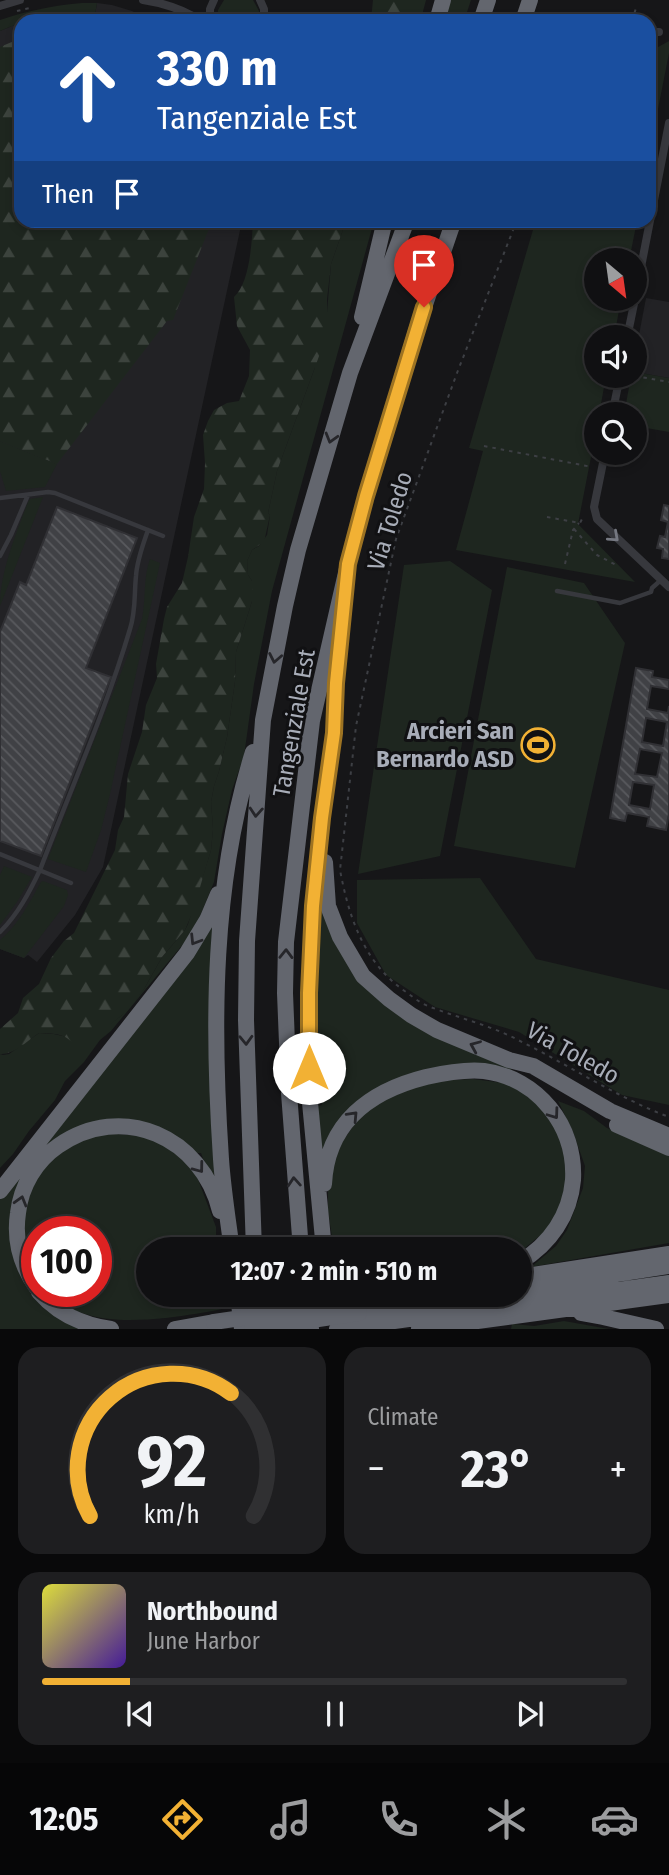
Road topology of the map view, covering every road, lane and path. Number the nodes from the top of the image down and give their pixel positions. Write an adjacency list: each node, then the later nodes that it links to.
1 (20, 0): 3 (street)
2 (143, 0): 7 (street)
3 (0, 6)
4 (30, 8): 6 (path)
5 (636, 8): 8 (path)
6 (14, 12)
7 (188, 14)
8 (634, 14)
9 (669, 123): 10 (street)
10 (656, 190)
11 (382, 228): 17 (highway)
12 (404, 228): 17 (highway, Tangenziale Est)
13 (451, 228): 32 (highway, Tangenziale Est)
14 (513, 228): 47 (path, Via Toledo)
15 (649, 228): 16 (street)
16 (645, 248)
17 (350, 373): 38 (highway, Tangenziale Est, one-way to 38)
18 (647, 378): 19 (path)
19 (669, 382)
20 (484, 446): 22 (path)
21 (603, 465): 35 (street, one-way to 35)
22 (592, 467)
23 (28, 495): 24 (lane); 29 (lane); 31 (lane)
24 (0, 498)
25 (584, 515): 27 (path)
26 (547, 517): 27 (path)
27 (579, 523): 28 (path)
28 (574, 529): 33 (path); 34 (path)
29 (148, 530): 30 (lane); 41 (lane)
30 (163, 536)
31 (0, 555)
32 (348, 564): 39 (highway); 55 (highway, Tangenziale Est, one-way to 32)
33 (565, 564)
34 (618, 566)
35 (661, 580): 36 (street); 37 (lane)
36 (669, 587)
37 (557, 591)
38 (263, 720): 42 (highway); 54 (highway, Tangenziale Est, one-way to 54)
39 (322, 818): 45 (highway, one-way to 39); 56 (highway)
40 (0, 854): 41 (lane)
41 (40, 870): 43 (lane); 44 (lane)
42 (224, 879): 46 (highway, one-way to 46); 53 (highway)
43 (71, 883)
44 (0, 932)
45 (509, 1060): 48 (highway); 49 (highway)
46 (75, 1094): 50 (highway); 51 (highway)
47 (669, 1117)
48 (669, 1136)
49 (669, 1148)
50 (0, 1181)
51 (0, 1191)
52 (224, 1237): 60 (highway, one-way to 52)
53 (230, 1237)
54 (254, 1237)
55 (299, 1237)
56 (323, 1237)
57 (324, 1237): 59 (highway, one-way to 59)
58 (669, 1248): 63 (highway)
59 (532, 1253)
60 (21, 1254)
61 (669, 1254): 63 (highway)
62 (669, 1266): 66 (highway)
63 (584, 1267): 64 (highway)
64 (532, 1275)
65 (669, 1283): 76 (highway)
66 (532, 1287)
67 (669, 1295): 75 (highway)
68 (55, 1307): 78 (highway)
69 (239, 1307): 80 (highway)
70 (261, 1307): 82 (highway)
71 (308, 1307): 83 (highway)
72 (332, 1307): 84 (highway)
73 (372, 1307): 76 (highway)
74 (399, 1307): 76 (highway)
75 (551, 1312): 77 (highway); 86 (highway)
76 (359, 1313): 79 (highway, bridge); 81 (highway, bridge); 84 (highway)
77 (426, 1328): 85 (highway)
78 (111, 1329)
79 (175, 1329)
80 (242, 1329)
81 (252, 1329)
82 (266, 1329)
83 (311, 1329)
84 (336, 1329)
85 (475, 1329)
86 (656, 1329)

